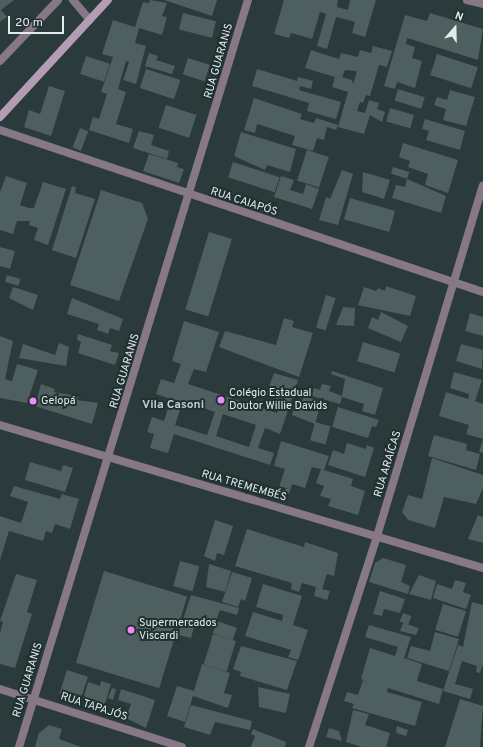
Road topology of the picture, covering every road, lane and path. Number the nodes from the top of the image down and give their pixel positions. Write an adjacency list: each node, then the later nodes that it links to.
1 (58, 0): 8 (street)
2 (73, 0): 7 (street)
3 (108, 0): 7 (street)
4 (248, 0): 12 (street, RUA GUARANIS)
5 (467, 0): 6 (street)
6 (483, 4)
7 (90, 20): 9 (street)
8 (0, 61)
9 (0, 117)
10 (0, 130): 12 (street, RUA CAIAPÓS)
11 (483, 186): 13 (street, RUA ARAÍCAS)
12 (190, 196): 13 (street, RUA CAIAPÓS); 16 (street, RUA GUARANIS)
13 (455, 284): 14 (street, RUA CAIAPÓS); 17 (street, RUA ARAÍCAS)
14 (483, 292)
15 (0, 425): 16 (street, RUA TREMEMBÉS)
16 (110, 460): 17 (street, RUA TREMEMBÉS); 20 (street, RUA GUARANIS)
17 (378, 536): 18 (street, RUA TREMEMBÉS); 23 (street, RUA ARAÍCAS)
18 (483, 568)
19 (0, 688): 20 (street, RUA TAPAJÓS)
20 (34, 699): 21 (street, RUA GUARANIS); 22 (street, RUA TAPAJÓS)
21 (19, 747)
22 (182, 747)
23 (309, 747)

